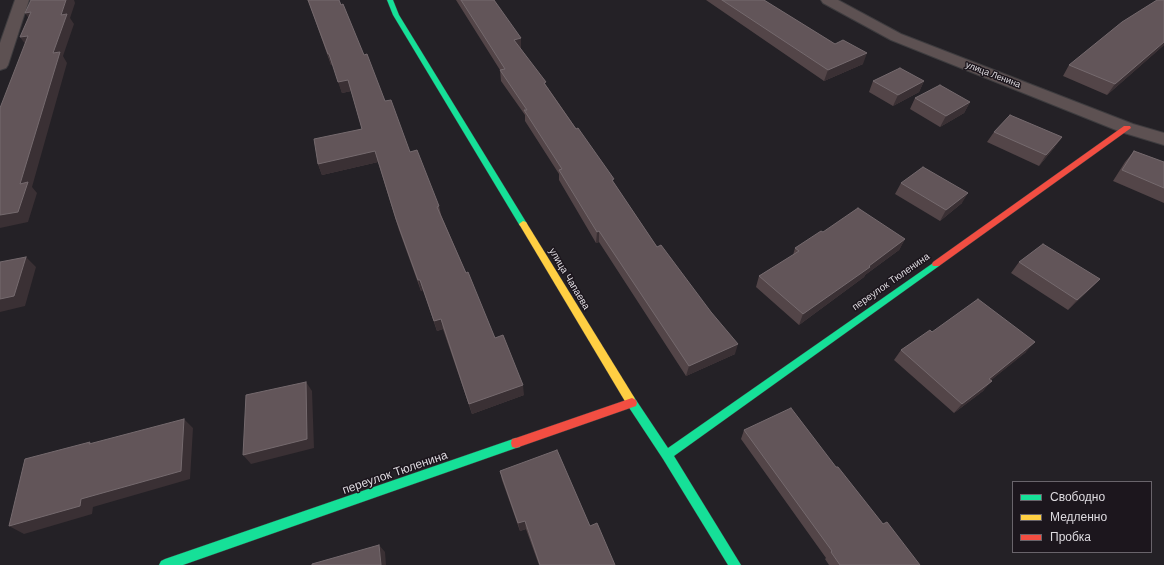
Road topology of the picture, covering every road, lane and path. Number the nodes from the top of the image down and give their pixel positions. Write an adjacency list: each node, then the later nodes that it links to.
1 (22, 0): 4 (street)
2 (390, 0): 7 (street, улица Чапаева)
3 (828, 0): 5 (street, улица Ленина)
4 (0, 65)
5 (1127, 128): 6 (street, улица Ленина); 8 (street, переулок Тюленина)
6 (1164, 139)
7 (632, 404): 8 (street, улица Чапаева); 9 (street, переулок Тюленина)
8 (667, 455): 10 (street, улица Чапаева)
9 (165, 565)
10 (735, 565)

